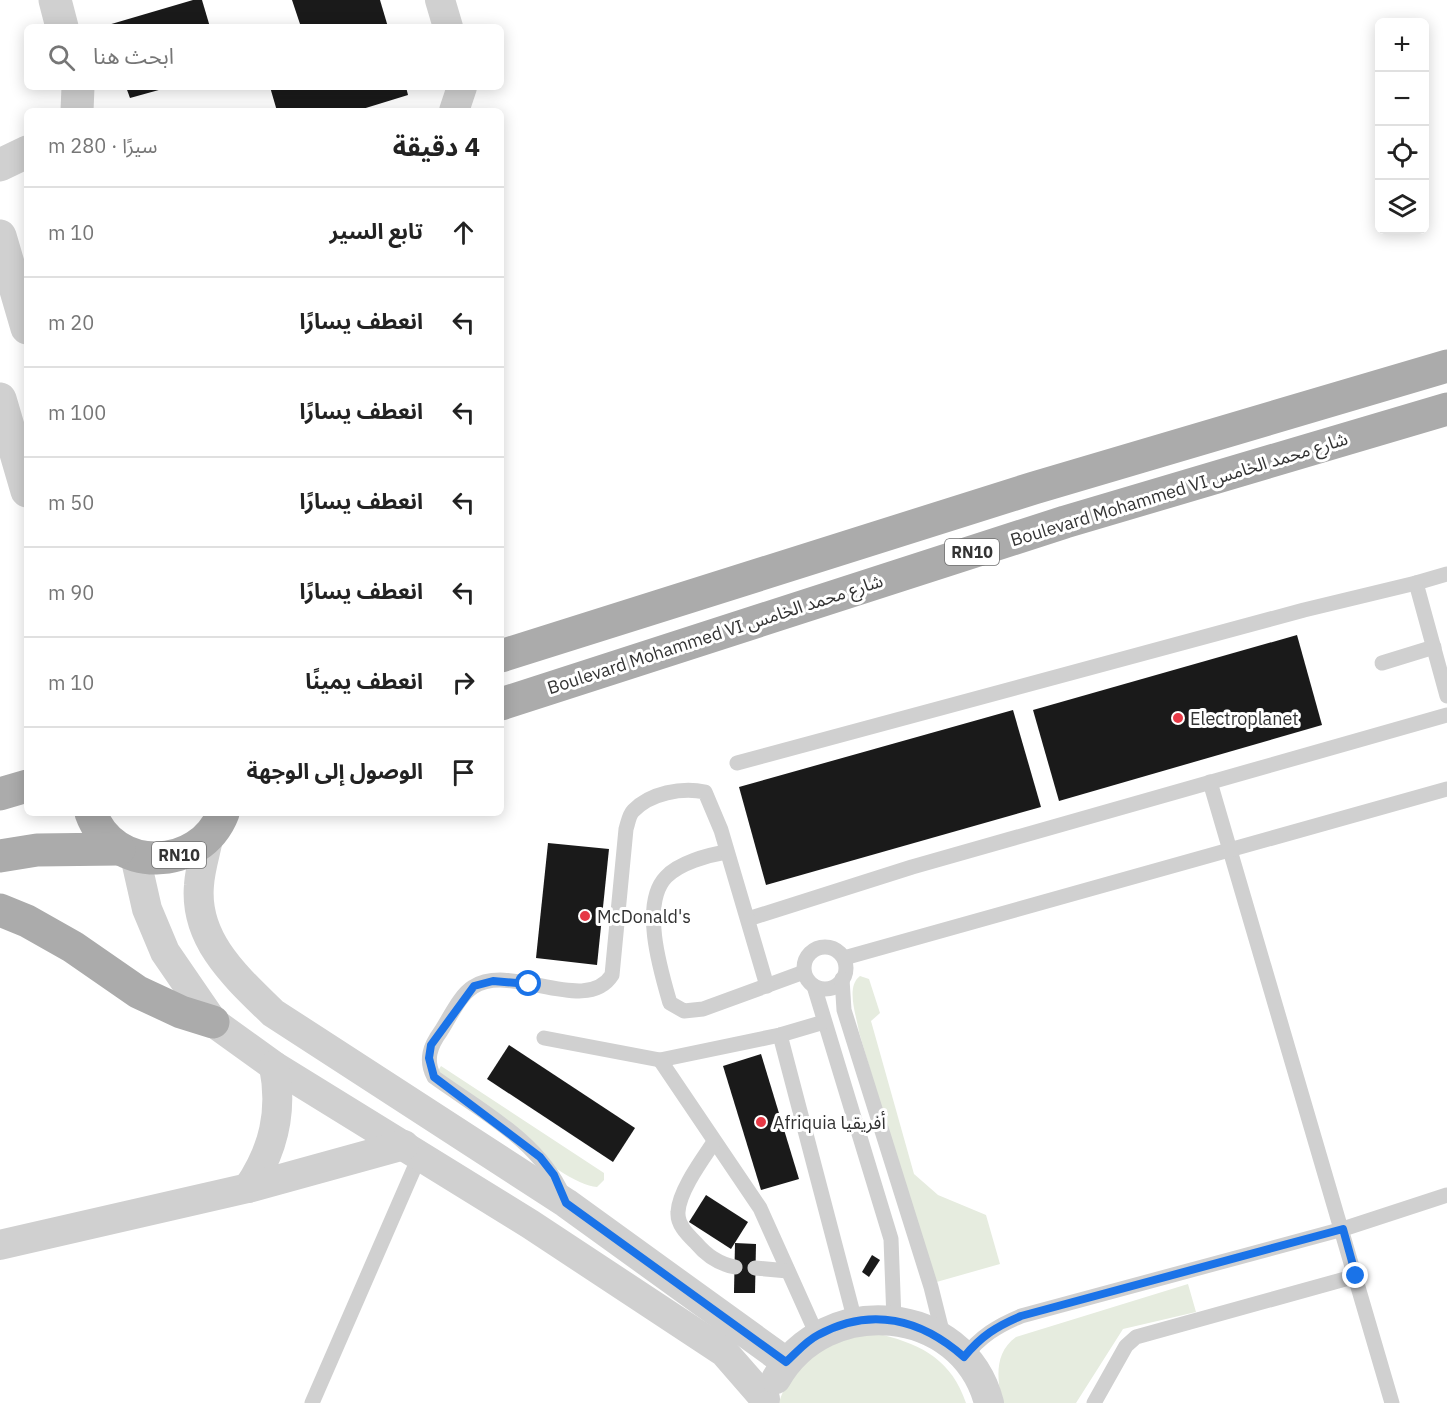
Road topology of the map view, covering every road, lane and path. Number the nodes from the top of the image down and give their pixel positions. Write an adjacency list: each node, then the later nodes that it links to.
1 (55, 0): 3 (street)
2 (440, 0): 4 (street)
3 (61, 24)
4 (447, 24)
5 (78, 90): 7 (street)
6 (461, 90): 8 (street)
7 (76, 108)
8 (455, 108)
9 (24, 153): 10 (street)
10 (0, 165)
11 (0, 236): 12 (street)
12 (5, 277): 13 (street)
13 (24, 321)
14 (1447, 366): 21 (main road, RN10)
15 (0, 399): 17 (street)
16 (1447, 409): 24 (main road, Boulevard Mohammed VI شارع محمد الخامس / RN10)
17 (24, 481)
18 (1447, 574): 19 (lane)
19 (1416, 583): 20 (lane); 26 (lane)
20 (1434, 647): 22 (lane); 23 (lane)
21 (504, 655)
22 (1382, 663)
23 (1447, 696)
24 (504, 703)
25 (1447, 715): 27 (lane)
26 (738, 764)
27 (1210, 782): 33 (lane); 38 (lane)
28 (24, 787): 30 (main road)
29 (1447, 789): 33 (lane)
30 (0, 794)
31 (93, 816): 35 (main road)
32 (216, 824): 35 (main road, RN10); 54 (street)
33 (1229, 850): 39 (lane); 55 (lane)
34 (726, 852): 38 (lane); 43 (lane); 54 (lane)
35 (127, 853): 36 (main road, RN10); 45 (street)
36 (0, 856)
37 (0, 910): 45 (main road)
38 (748, 919): 43 (lane)
39 (844, 958): 40 (lane); 41 (lane)
40 (804, 972): 42 (lane); 43 (lane)
41 (842, 979): 42 (lane); 64 (lane)
42 (814, 986): 44 (lane)
43 (766, 987)
44 (824, 1022): 46 (lane); 61 (lane)
45 (213, 1023): 49 (street)
46 (780, 1035): 48 (lane); 62 (lane)
47 (544, 1038): 48 (lane)
48 (660, 1060): 50 (lane)
49 (274, 1066): 51 (street); 52 (street)
50 (714, 1142): 57 (lane); 59 (lane)
51 (412, 1150): 52 (street); 66 (street); 67 (lane)
52 (248, 1188): 56 (street)
53 (1447, 1195): 55 (lane)
54 (566, 1203): 65 (street)
55 (1343, 1229): 60 (lane); 64 (lane)
56 (0, 1245)
57 (735, 1267)
58 (755, 1268): 59 (lane)
59 (788, 1271): 63 (lane)
60 (1356, 1276): 69 (lane); 70 (lane)
61 (894, 1320): 62 (street); 64 (street)
62 (855, 1321): 63 (street)
63 (817, 1335): 65 (street)
64 (954, 1348): 68 (street)
65 (786, 1362): 66 (street)
66 (765, 1401)
67 (312, 1403)
68 (989, 1403)
69 (1094, 1403)
70 (1392, 1403)

